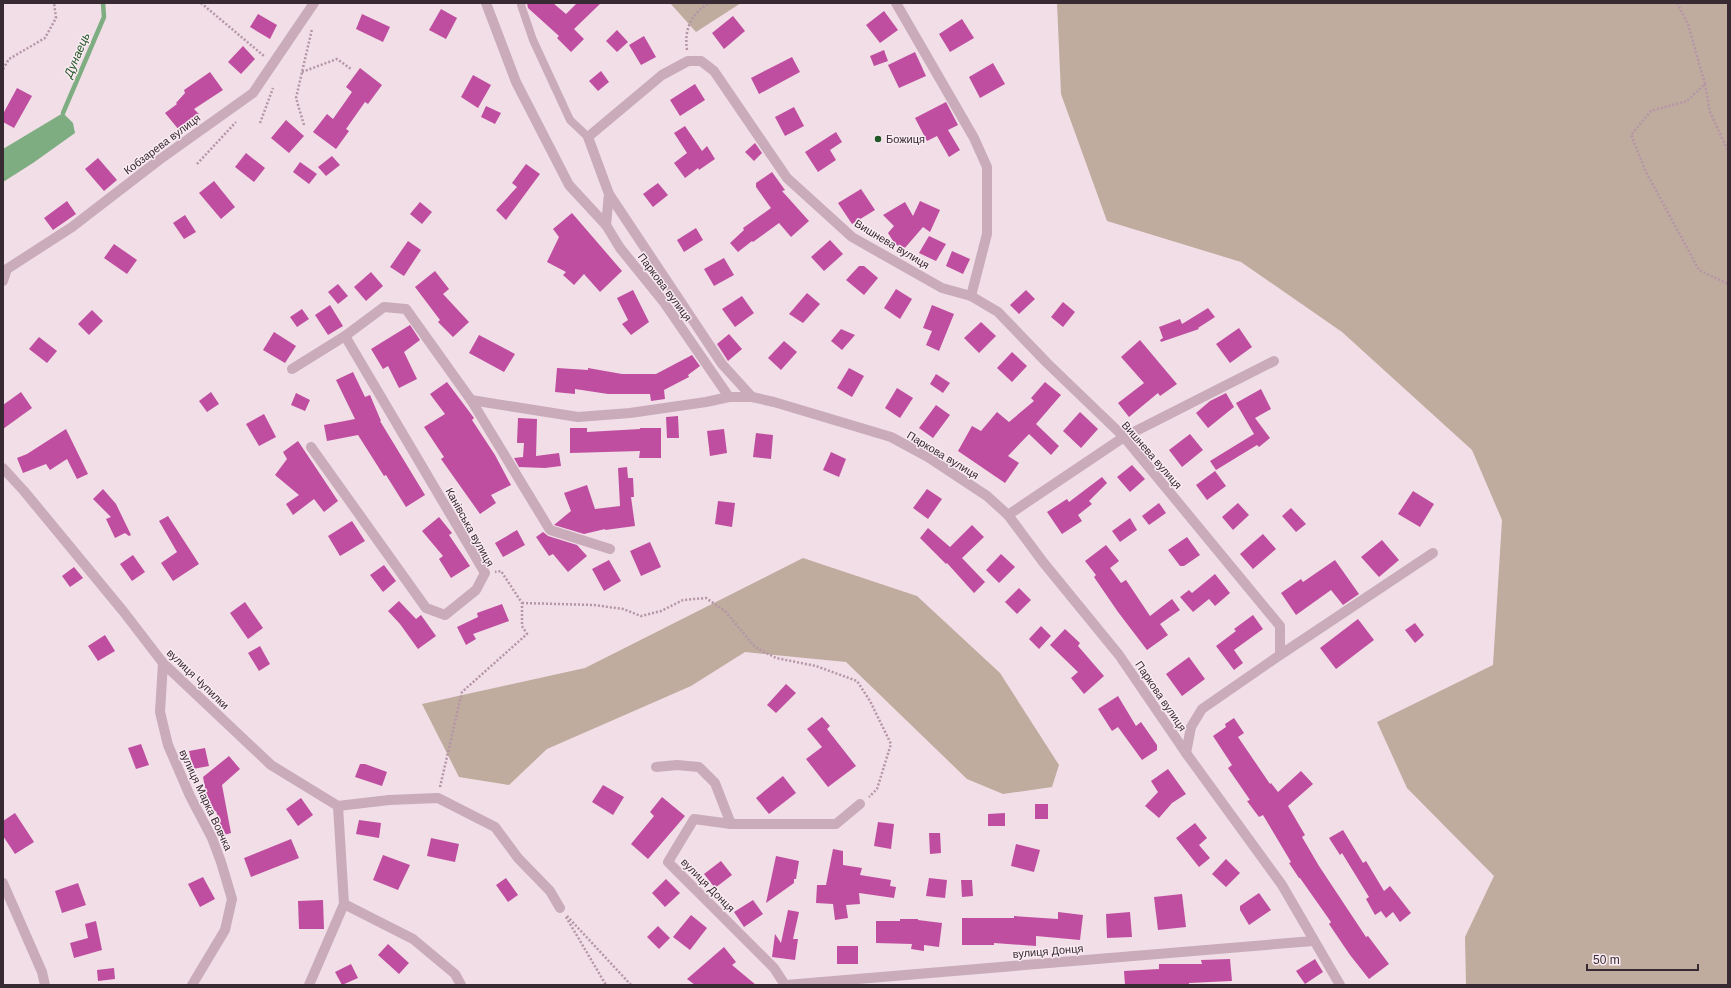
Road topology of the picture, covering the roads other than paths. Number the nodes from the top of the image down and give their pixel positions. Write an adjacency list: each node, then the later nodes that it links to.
1 (314, 3): 8 (street, Кобзарева вулиця)
2 (486, 3): 7 (street, Паркова вулиця)
3 (522, 3): 5 (lane)
4 (896, 3): 9 (street)
5 (588, 137): 6 (street); 9 (street, Вишнева вулиця)
6 (609, 194): 7 (street); 14 (street)
7 (606, 225): 13 (street, Паркова вулиця)
8 (3, 281)
9 (971, 296): 16 (street, Вишнева вулиця)
10 (345, 336): 12 (street); 15 (street); 17 (street, Канівська вулиця)
11 (1274, 360): 16 (street)
12 (292, 369)
13 (729, 397): 14 (street, Паркова вулиця); 15 (street)
14 (752, 397): 19 (street, Паркова вулиця)
15 (471, 400): 20 (street)
16 (1124, 437): 19 (street); 22 (street, Вишнева вулиця)
17 (311, 447)
18 (3, 468): 23 (street, вулиця Чупилки)
19 (1008, 515): 24 (street, Паркова вулиця)
20 (610, 549)
21 (1433, 553): 22 (street)
22 (1280, 655): 24 (street)
23 (163, 663): 27 (street, вулиця Чупилки); 35 (street, вулиця Марка Вовчка)
24 (1186, 753): 33 (street, Паркова вулиця)
25 (656, 767): 28 (street)
26 (860, 804): 28 (street, вулиця Донця)
27 (338, 806): 31 (street); 32 (street)
28 (731, 824): 38 (street, вулиця Донця)
29 (3, 883): 30 (street)
30 (5, 896): 34 (street)
31 (344, 904): 36 (street); 37 (street)
32 (560, 908)
33 (1313, 941): 38 (street, вулиця Донця); 39 (street, Паркова вулиця)
34 (45, 985)
35 (192, 985)
36 (309, 985)
37 (461, 985)
38 (785, 985)
39 (1340, 985)

